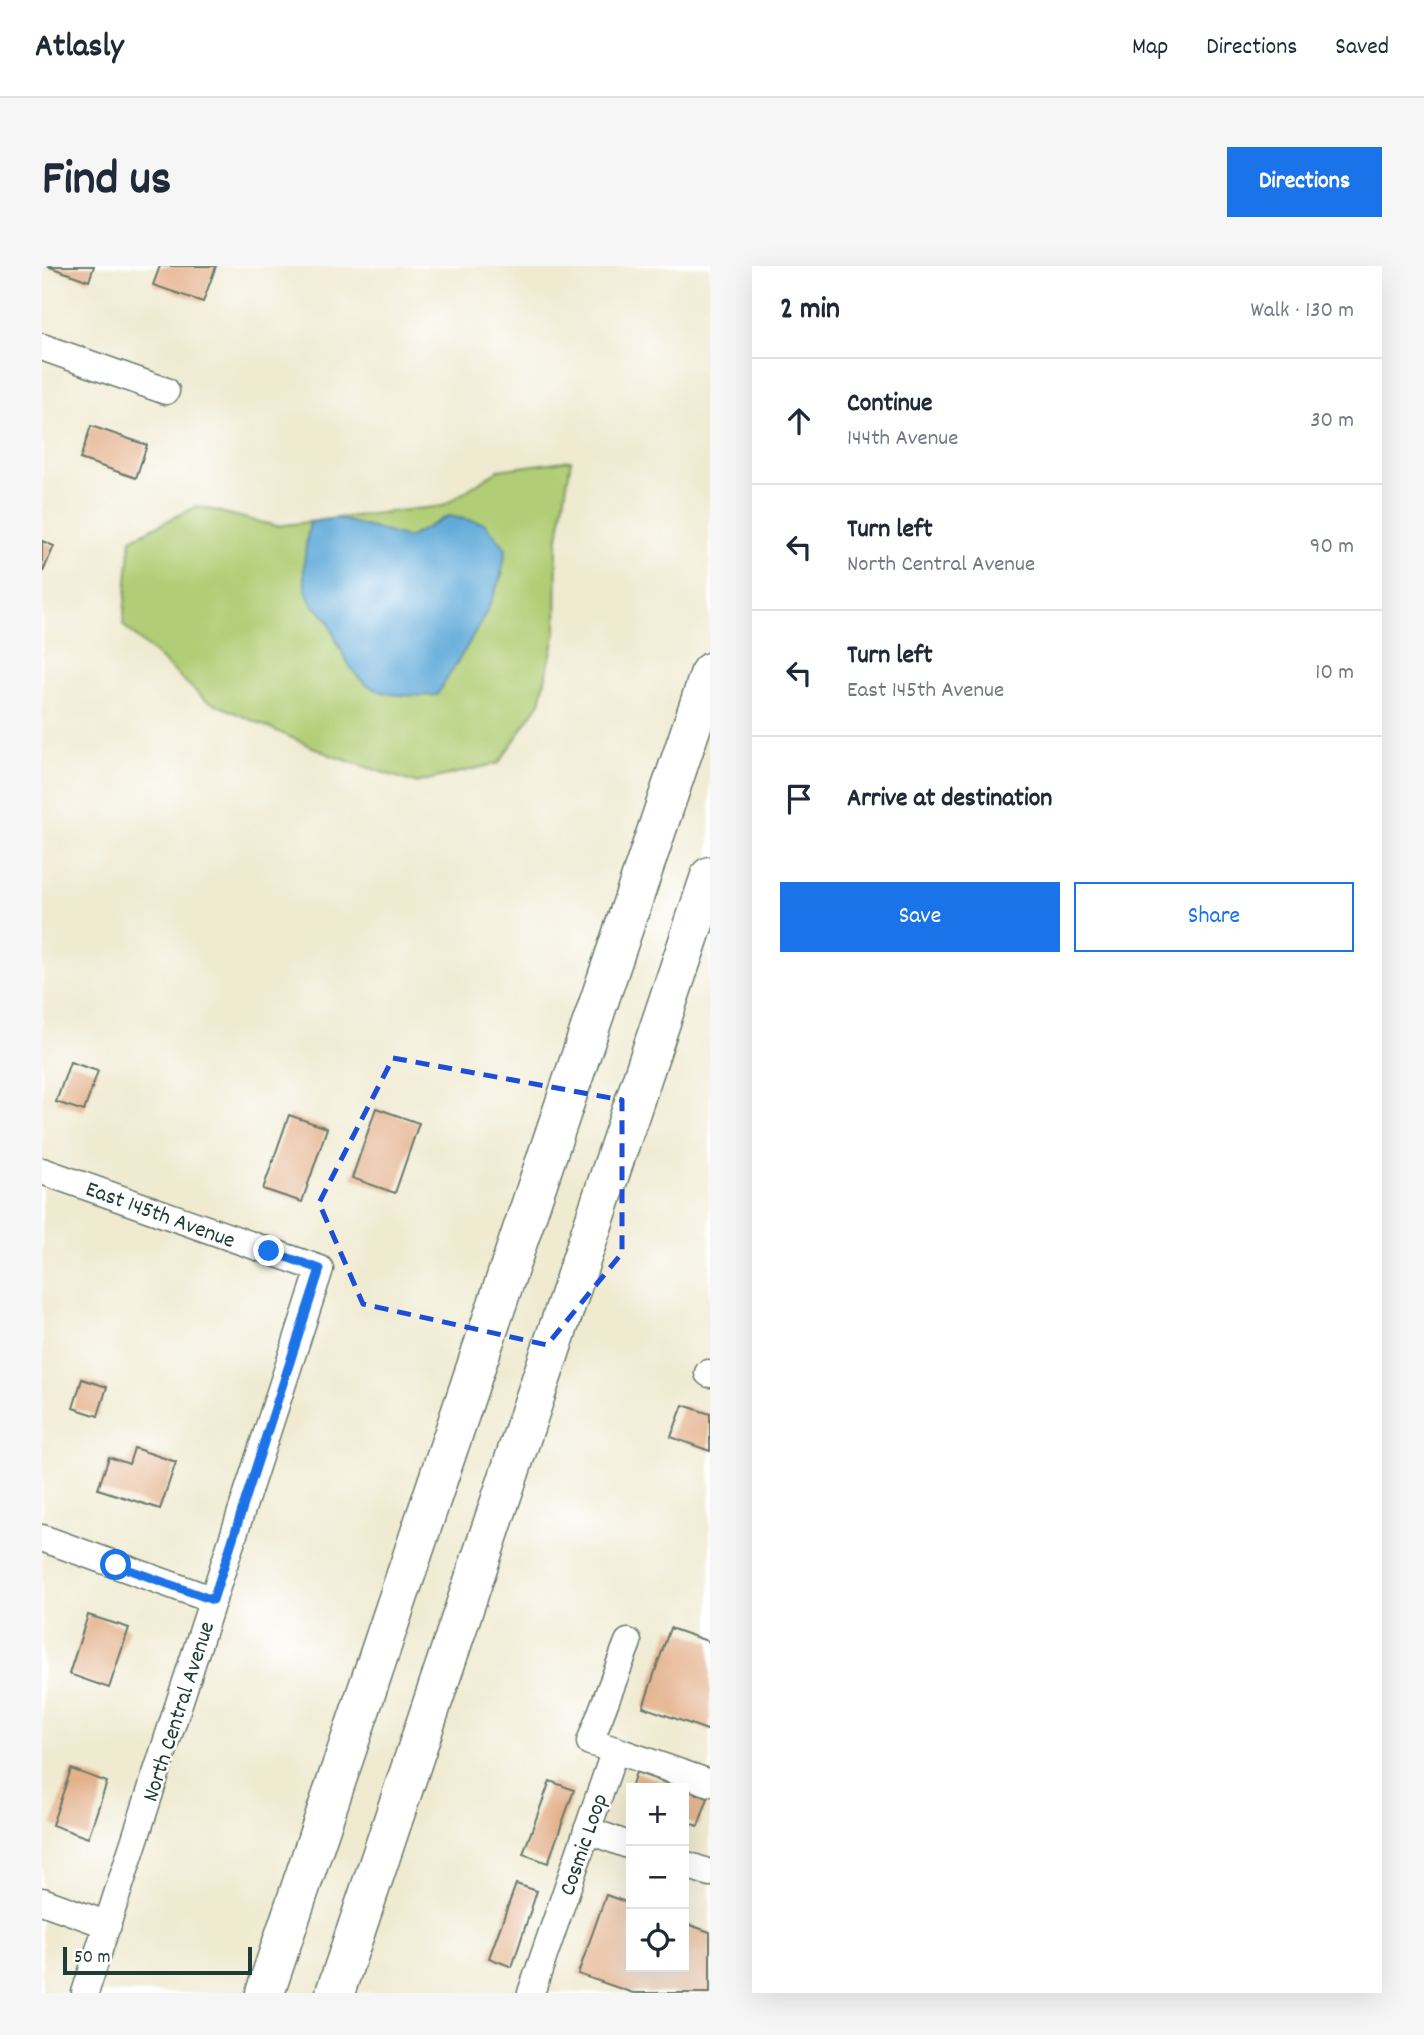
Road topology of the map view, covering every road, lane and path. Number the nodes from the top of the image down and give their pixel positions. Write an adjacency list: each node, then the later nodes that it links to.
1 (42, 347): 2 (street)
2 (166, 391)
3 (710, 672): 19 (highway)
4 (710, 876): 20 (highway)
5 (42, 1171): 6 (street, East 145th Avenue)
6 (320, 1269): 8 (street, North Central Avenue)
7 (42, 1538): 8 (street)
8 (213, 1600): 17 (street, North Central Avenue)
9 (628, 1642): 10 (street)
10 (615, 1750): 11 (street); 12 (street, Cosmic Loop)
11 (710, 1783)
12 (587, 1830): 13 (street); 21 (street, Cosmic Loop)
13 (626, 1844)
14 (689, 1866): 15 (street)
15 (710, 1873)
16 (42, 1901): 17 (street)
17 (108, 1925): 18 (street, North Central Avenue)
18 (85, 1993)
19 (265, 1993)
20 (335, 1993)
21 (531, 1993)

